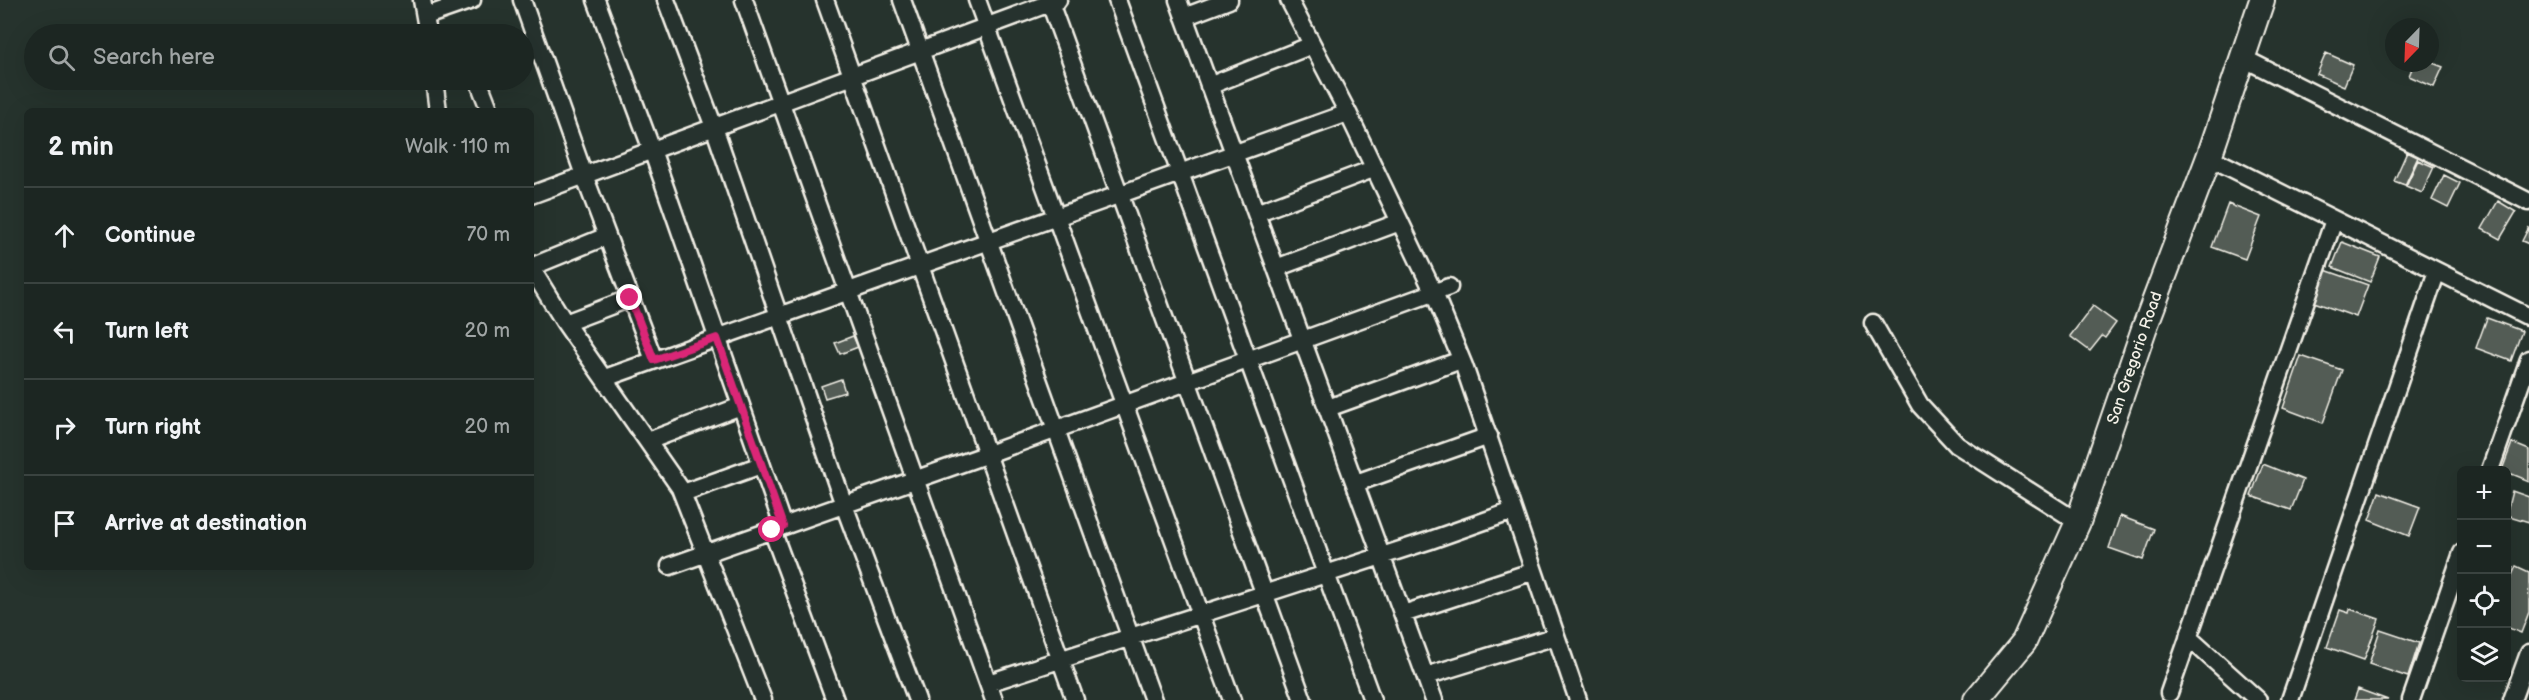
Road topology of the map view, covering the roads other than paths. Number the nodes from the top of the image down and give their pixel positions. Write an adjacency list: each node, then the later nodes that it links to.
1 (472, 0): 15 (street)
2 (522, 0): 18 (street)
3 (596, 0): 33 (street)
4 (666, 0): 32 (street)
5 (744, 0): 28 (street)
6 (825, 0): 24 (street)
7 (902, 0): 21 (street)
8 (977, 0): 19 (street)
9 (1117, 0): 37 (street)
10 (1178, 0): 16 (street)
11 (1229, 0): 16 (street)
12 (1289, 0): 20 (street)
13 (2262, 0): 22 (street, San Gregorio Road)
14 (1052, 1): 19 (street); 40 (street)
15 (424, 8): 17 (street)
16 (1184, 17): 25 (street)
17 (426, 24)
18 (526, 24)
19 (986, 27): 21 (street); 43 (street)
20 (1312, 45): 25 (street); 31 (street)
21 (920, 51): 24 (street); 47 (street)
22 (2241, 57): 35 (street, San Gregorio Road); 41 (street)
23 (534, 59): 38 (street)
24 (853, 76): 28 (street); 49 (street)
25 (1209, 86): 34 (street)
26 (438, 90): 29 (street)
27 (482, 90): 30 (street)
28 (781, 103): 32 (street); 54 (street)
29 (438, 108)
30 (489, 108)
31 (1348, 113): 34 (street); 36 (street)
32 (714, 127): 33 (street); 56 (street)
33 (652, 150): 38 (street); 60 (street)
34 (1234, 155): 37 (street); 42 (street)
35 (2209, 157): 44 (street); 82 (street, San Gregorio Road)
36 (1373, 169): 42 (street); 45 (street)
37 (1180, 174): 40 (street); 65 (street)
38 (584, 175): 39 (street); 46 (street)
39 (534, 194)
40 (1120, 196): 43 (street); 67 (street)
41 (2529, 202)
42 (1256, 213): 50 (street)
43 (1056, 218): 47 (street); 68 (street)
44 (2334, 219): 51 (street); 95 (street)
45 (1400, 222): 50 (street); 53 (street)
46 (607, 236): 48 (street); 55 (street)
47 (989, 242): 49 (street); 71 (street)
48 (534, 266)
49 (921, 266): 54 (street); 74 (street)
50 (1276, 268): 61 (street)
51 (2437, 271): 57 (street); 114 (street)
52 (534, 272): 58 (street)
53 (1441, 290): 61 (street); 64 (street)
54 (848, 292): 56 (street); 77 (street)
55 (630, 298): 58 (street); 63 (street)
56 (779, 316): 60 (street); 80 (street)
57 (2529, 317)
58 (565, 323): 66 (street)
59 (1873, 323): 82 (street)
60 (717, 338): 63 (street); 69 (street)
61 (1303, 341): 65 (street); 70 (street)
62 (2529, 358): 76 (street)
63 (654, 360): 66 (street)
64 (1461, 360): 70 (street); 72 (street)
65 (1248, 361): 67 (street); 89 (street)
66 (605, 378): 73 (street)
67 (1188, 382): 68 (street); 90 (street)
68 (1124, 405): 71 (street); 91 (street)
69 (741, 406): 73 (street); 75 (street)
70 (1328, 408): 78 (street)
71 (1056, 430): 74 (street); 93 (street)
72 (1489, 436): 78 (street); 81 (street)
73 (648, 441): 79 (street)
74 (988, 454): 77 (street); 97 (street)
75 (761, 465): 79 (street); 83 (street)
76 (2492, 466)
77 (917, 480): 80 (street); 99 (street)
78 (1356, 483): 85 (street)
79 (682, 493): 84 (street)
80 (844, 505): 83 (street); 103 (street)
81 (1513, 511): 85 (street); 88 (street)
82 (2078, 522): 112 (street, San Gregorio Road)
83 (777, 528): 84 (street); 102 (street)
84 (706, 553): 86 (street); 101 (street)
85 (1382, 556): 89 (street); 92 (street)
86 (670, 566)
87 (2457, 568): 115 (street)
88 (1534, 571): 92 (street); 94 (street)
89 (1326, 574): 90 (street); 109 (street)
90 (1264, 593): 91 (street); 108 (street)
91 (1200, 614): 93 (street); 107 (street)
92 (1403, 614): 98 (street)
93 (1130, 636): 97 (street); 106 (street)
94 (1556, 636): 98 (street); 111 (street)
95 (2188, 637): 100 (street); 113 (street)
96 (2529, 653): 116 (street)
97 (1061, 659): 99 (street); 105 (street)
98 (1426, 676): 110 (street)
99 (988, 683): 104 (street)
100 (2169, 693)
101 (763, 700)
102 (835, 700)
103 (917, 700)
104 (994, 700)
105 (1075, 700)
106 (1153, 700)
107 (1232, 700)
108 (1303, 700)
109 (1372, 700)
110 (1434, 700)
111 (1578, 700)
112 (1976, 700)
113 (2258, 700)
114 (2290, 700)
115 (2411, 700)
116 (2512, 700)

